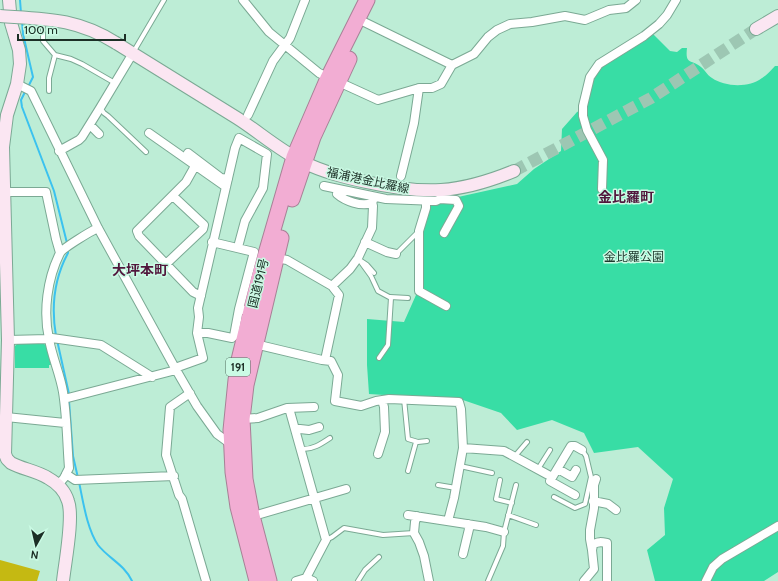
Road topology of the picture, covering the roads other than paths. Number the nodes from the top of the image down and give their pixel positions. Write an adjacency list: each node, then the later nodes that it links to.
1 (9, 0): 20 (street)
2 (164, 0): 15 (lane)
3 (243, 0): 14 (street)
4 (305, 0): 14 (street)
5 (367, 0): 11 (highway, 国道191号 / 191)
6 (377, 0): 11 (highway, 国道191号 / 191)
7 (636, 0): 17 (street)
8 (676, 0): 37 (street)
9 (0, 16): 15 (street, 福浦港金比羅線, bridge)
10 (778, 16): 13 (street)
11 (362, 21): 17 (street); 18 (highway, 国道191号 / 191)
12 (43, 27): 16 (lane)
13 (756, 29)
14 (285, 46): 18 (street); 24 (street)
15 (132, 53): 19 (street); 31 (street, 福浦港金比羅線)
16 (55, 55): 19 (lane); 22 (lane)
17 (452, 65): 21 (street)
18 (333, 80): 21 (street); 31 (highway, 国道191号 / 191)
19 (115, 83): 23 (street)
20 (19, 85): 28 (street); 38 (street)
21 (419, 88): 34 (street)
22 (49, 91)
23 (100, 108): 25 (street); 29 (lane)
24 (248, 115)
25 (90, 125): 27 (street); 28 (street)
26 (149, 133): 32 (street)
27 (99, 134)
28 (59, 151): 44 (street)
29 (146, 152)
30 (188, 153): 36 (street)
31 (299, 159): 35 (street, 福浦港金比羅線); 52 (highway, 国道191号 / 191); 61 (highway, 国道191号 / 191)
32 (195, 166): 36 (street); 41 (street)
33 (514, 171): 35 (street, 福浦港金比羅線)
34 (401, 176)
35 (363, 181): 39 (street)
36 (227, 183): 47 (street); 49 (street)
37 (602, 189)
38 (4, 192): 50 (street); 64 (street)
39 (358, 193): 40 (street); 40 (street); 42 (street)
40 (337, 194): 42 (street)
41 (173, 196): 54 (street); 54 (street)
42 (374, 200): 43 (street); 48 (street)
43 (426, 201): 45 (street); 46 (street)
44 (98, 228): 50 (street); 68 (street)
45 (419, 231): 51 (lane); 60 (street)
46 (444, 233)
47 (212, 242): 49 (street); 57 (street)
48 (365, 242): 51 (street); 53 (street)
49 (238, 247): 61 (street)
50 (62, 251): 63 (street)
51 (396, 254)
52 (276, 258): 56 (street); 65 (highway, 国道191号 / 191)
53 (358, 258): 55 (lane); 56 (street); 58 (lane)
54 (166, 264): 57 (street)
55 (374, 273)
56 (332, 286): 67 (street)
57 (201, 296): 62 (street)
58 (390, 297): 59 (lane); 66 (lane)
59 (408, 298)
60 (446, 306)
61 (245, 311): 62 (street); 85 (highway, 国道191号 / 191)
62 (197, 333): 68 (street)
63 (50, 338): 64 (street); 69 (street); 71 (street)
64 (8, 340): 76 (street)
65 (255, 344): 67 (street); 77 (highway, 国道191号 / 191)
66 (379, 358)
67 (325, 360): 73 (street)
68 (175, 369): 69 (street); 70 (street)
69 (152, 377): 71 (street)
70 (190, 393): 85 (street); 99 (street)
71 (68, 397): 78 (street)
72 (404, 399): 73 (street); 83 (lane); 86 (street)
73 (382, 400): 90 (street)
74 (314, 407): 75 (street)
75 (290, 408): 77 (street); 80 (street)
76 (6, 416): 78 (street); 103 (street)
77 (242, 419): 85 (highway, 国道191号 / 191)
78 (65, 423): 98 (street)
79 (319, 427): 80 (street)
80 (295, 429): 87 (street)
81 (330, 438): 87 (lane)
82 (427, 441): 83 (lane)
83 (416, 442): 96 (lane)
84 (527, 442): 91 (lane)
85 (237, 445): 117 (highway, 国道191号 / 191)
86 (463, 448): 91 (street); 92 (street)
87 (300, 449): 110 (street)
88 (550, 450): 94 (lane)
89 (582, 450): 93 (street); 101 (lane)
90 (378, 454)
91 (515, 456): 94 (street)
92 (460, 466): 97 (lane); 106 (street)
93 (558, 469): 95 (street); 100 (street)
94 (537, 470): 100 (street)
95 (576, 470)
96 (408, 471)
97 (492, 473)
98 (66, 474): 99 (street); 103 (street)
99 (174, 476): 132 (street)
100 (552, 478): 108 (street)
101 (593, 479): 109 (lane); 111 (street)
102 (500, 480): 112 (lane)
103 (58, 484): 131 (street)
104 (516, 485): 112 (lane)
105 (438, 486): 106 (lane)
106 (456, 488): 118 (street)
107 (346, 489): 110 (street)
108 (576, 495)
109 (554, 497)
110 (315, 498): 117 (street); 125 (street)
111 (593, 501): 113 (street); 127 (street)
112 (512, 503): 116 (lane)
113 (616, 510)
114 (408, 515): 115 (street)
115 (417, 516): 118 (street); 123 (street)
116 (508, 516): 120 (lane); 122 (lane)
117 (247, 518): 133 (highway, 国道191号 / 191); 134 (highway, 国道191号 / 191)
118 (448, 521): 119 (street)
119 (468, 524): 122 (street); 124 (street)
120 (536, 525)
121 (778, 526): 141 (street)
122 (504, 532): 138 (lane)
123 (414, 533): 125 (lane); 137 (street)
124 (467, 539): 126 (street); 128 (street)
125 (326, 540): 130 (street)
126 (476, 542)
127 (592, 550): 139 (street); 140 (street)
128 (463, 554)
129 (379, 557): 136 (lane)
130 (310, 580): 135 (street)
131 (63, 581)
132 (206, 581)
133 (257, 581)
134 (269, 581)
135 (296, 581)
136 (358, 581)
137 (429, 581)
138 (488, 581)
139 (584, 581)
140 (607, 581)
141 (706, 581)

